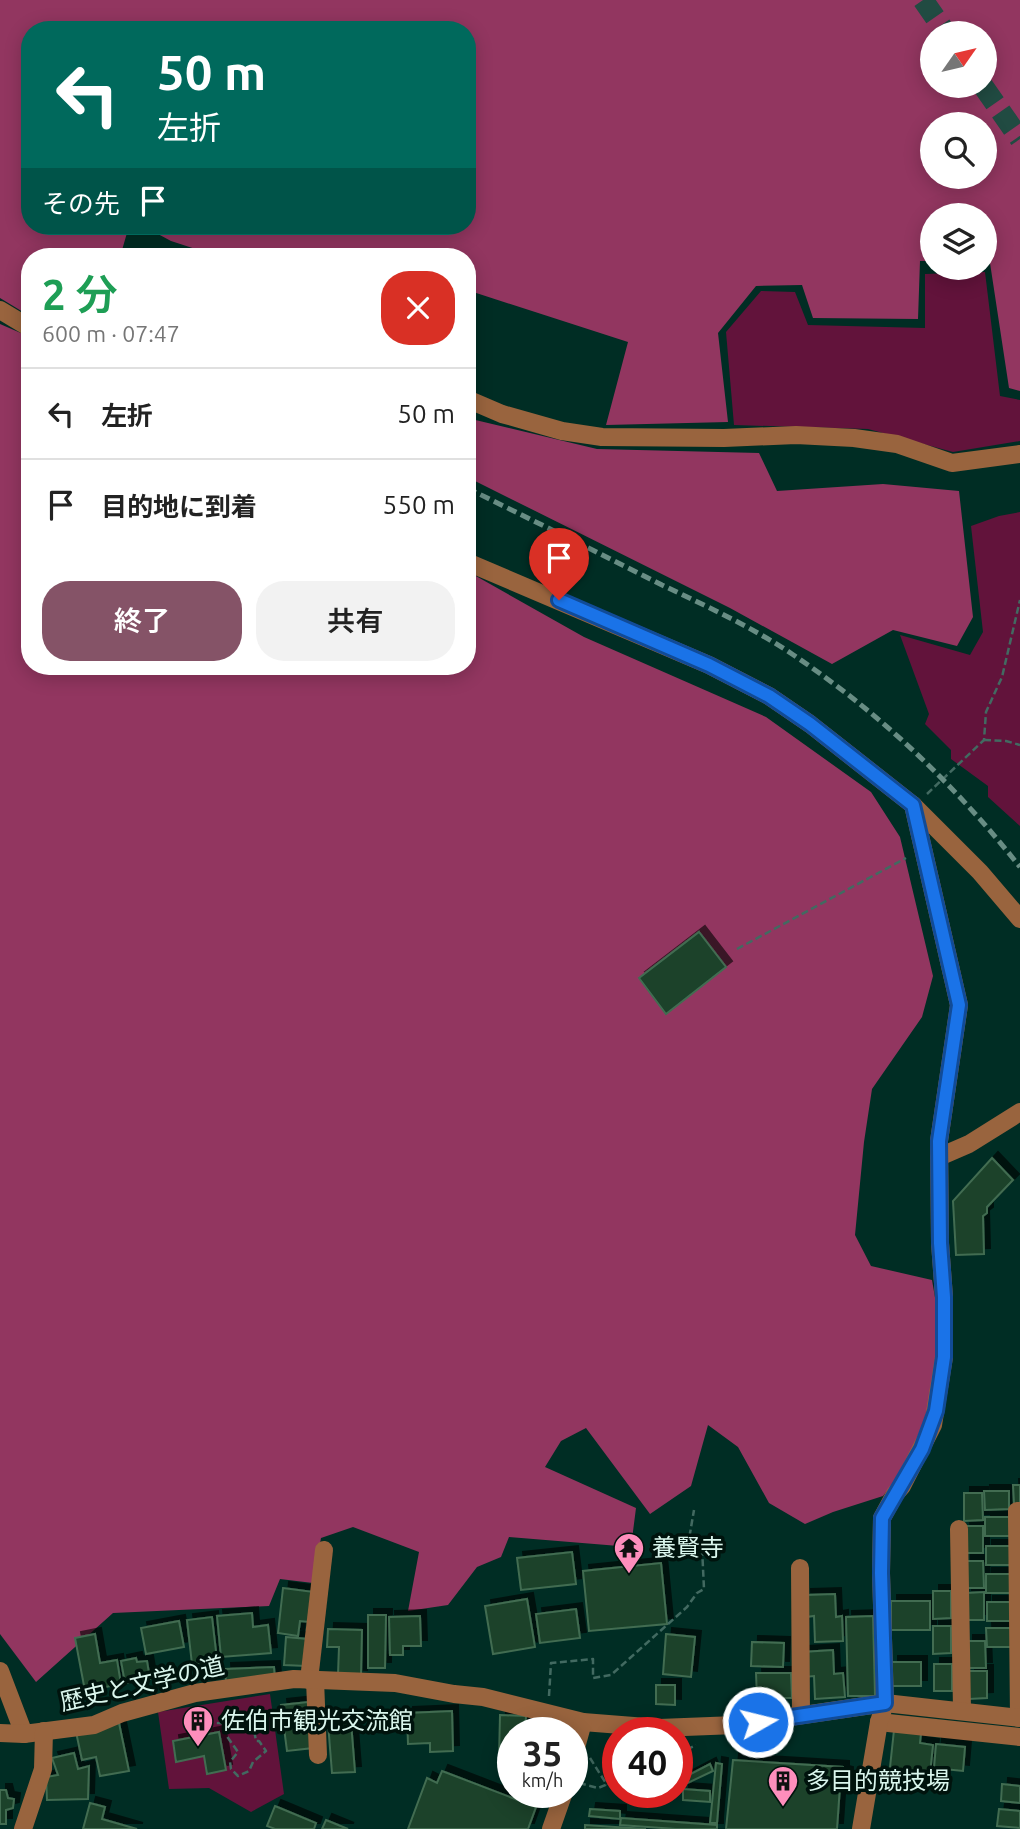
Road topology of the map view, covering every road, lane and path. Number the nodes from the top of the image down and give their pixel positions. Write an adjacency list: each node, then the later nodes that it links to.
1 (0, 310): 2 (street)
2 (21, 323)
3 (476, 403): 4 (street)
4 (1020, 454)
5 (476, 566): 9 (street)
6 (1020, 600): 7 (path)
7 (984, 740): 8 (path); 9 (path)
8 (1020, 745)
9 (913, 805): 10 (street); 11 (street)
10 (917, 852): 12 (path); 14 (street)
11 (1020, 919)
12 (737, 949)
13 (1020, 1112): 14 (street)
14 (939, 1157): 24 (street)
15 (694, 1510): 26 (path)
16 (1020, 1511): 29 (street)
17 (959, 1529): 25 (street)
18 (324, 1550): 21 (street)
19 (800, 1568): 27 (street)
20 (0, 1671): 36 (street)
21 (312, 1680): 22 (street, 歴史と文学の道); 26 (street, 歴史と文学の道); 40 (street)
22 (181, 1697): 33 (path); 34 (street, 歴史と文学の道)
23 (233, 1701): 32 (path)
24 (885, 1703): 25 (street, 歴史と文学の道); 27 (street, 歴史と文学の道); 31 (street)
25 (962, 1710): 29 (street, 歴史と文学の道)
26 (546, 1713): 28 (street, 歴史と文学の道)
27 (801, 1716): 30 (street, 歴史と文学の道)
28 (562, 1717)
29 (1020, 1718)
30 (588, 1722)
31 (880, 1722): 37 (street); 46 (street)
32 (236, 1723): 33 (path); 33 (path)
33 (228, 1726)
34 (44, 1731): 36 (street, 歴史と文学の道); 44 (street)
35 (0, 1733): 36 (street, 歴史と文学の道)
36 (24, 1734)
37 (1020, 1737)
38 (698, 1744): 39 (path)
39 (693, 1746)
40 (318, 1755)
41 (588, 1760): 42 (path)
42 (602, 1776)
43 (558, 1808): 45 (street)
44 (23, 1829)
45 (551, 1829)
46 (861, 1829)

